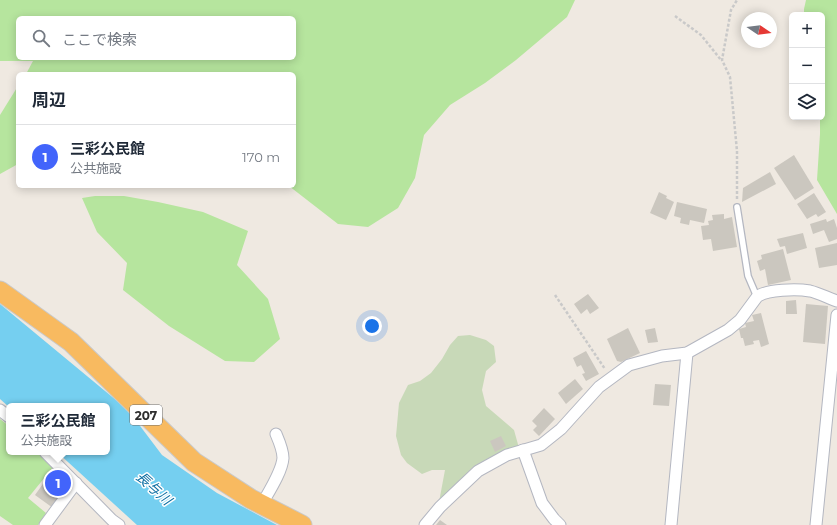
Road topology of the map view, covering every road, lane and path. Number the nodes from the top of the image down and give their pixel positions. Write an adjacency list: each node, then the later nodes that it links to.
1 (737, 0): 3 (path)
2 (675, 16): 3 (path)
3 (722, 60): 4 (path)
4 (737, 207): 7 (lane)
5 (0, 291): 16 (highway, 207)
6 (556, 295): 11 (path)
7 (757, 297): 8 (street); 10 (street)
8 (837, 301)
9 (837, 315): 23 (street)
10 (687, 353): 11 (street); 22 (street)
11 (611, 378): 13 (street)
12 (276, 434): 16 (street)
13 (523, 450): 20 (street); 21 (street)
14 (48, 455): 15 (street)
15 (76, 483): 17 (street); 18 (street)
16 (262, 504): 19 (highway, 207)
17 (45, 525)
18 (119, 525)
19 (302, 525)
20 (425, 525)
21 (560, 525)
22 (671, 525)
23 (816, 525)

